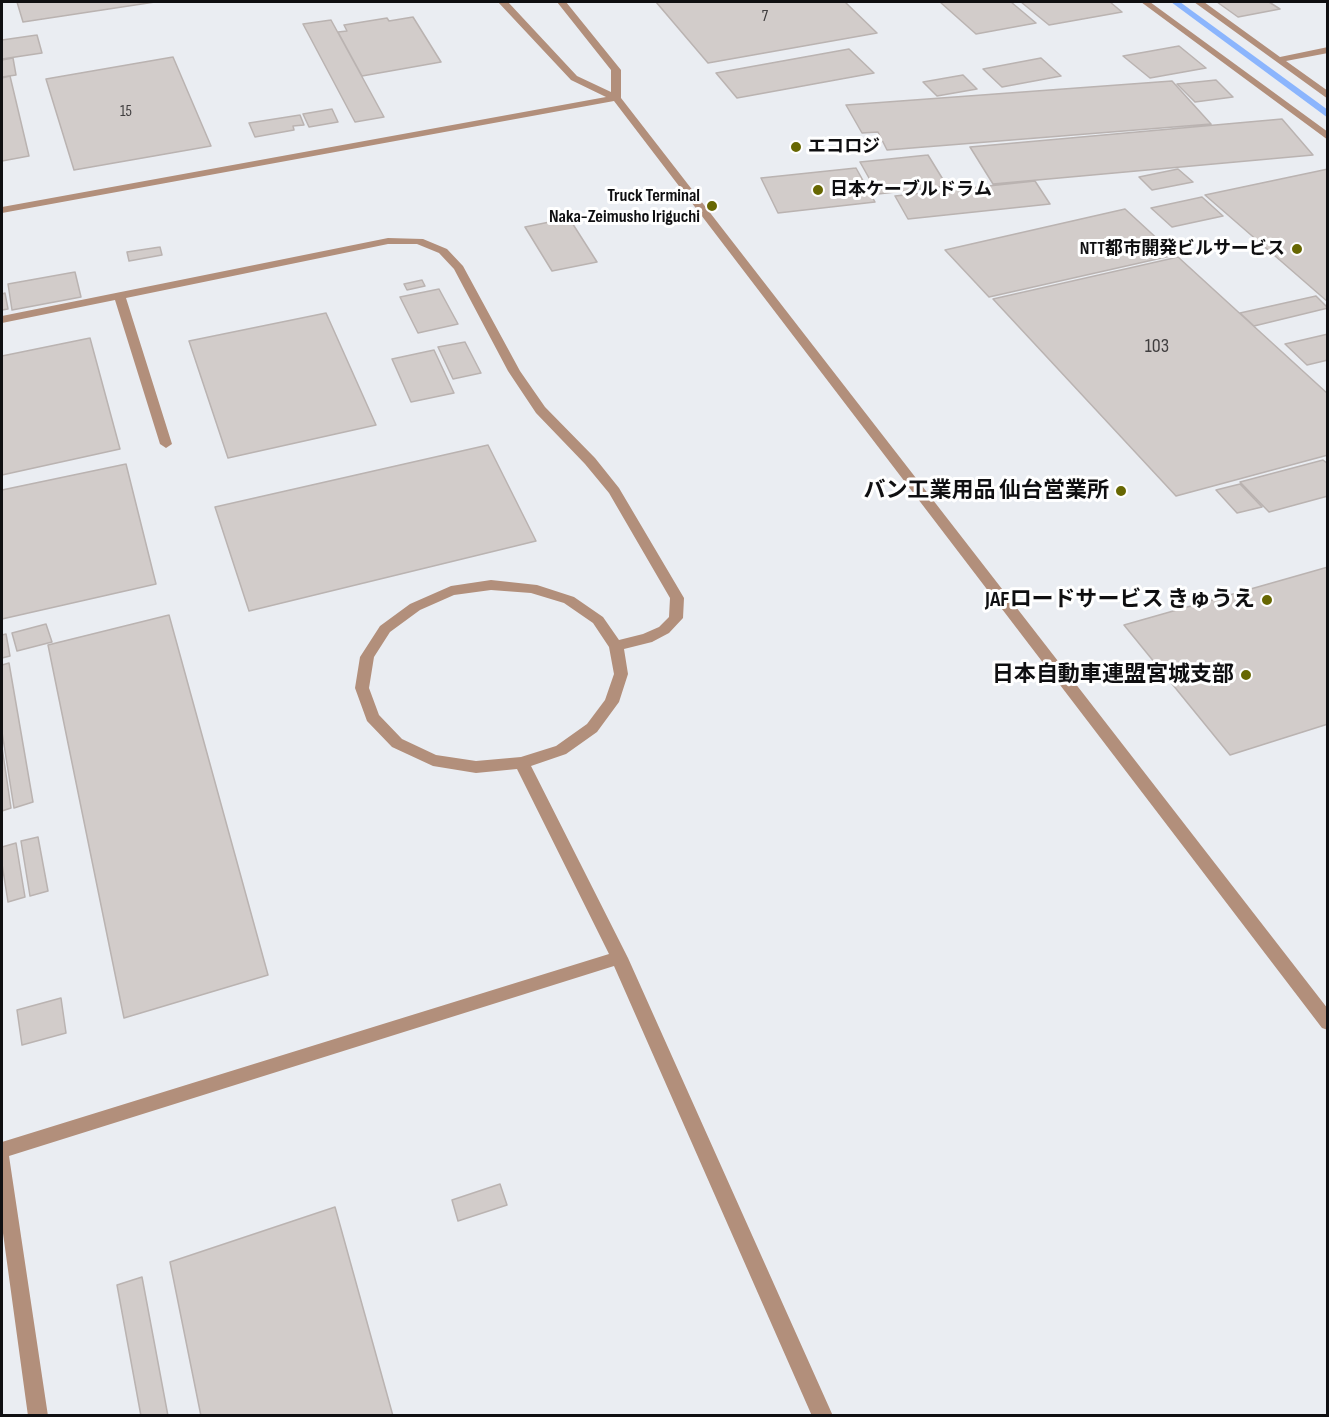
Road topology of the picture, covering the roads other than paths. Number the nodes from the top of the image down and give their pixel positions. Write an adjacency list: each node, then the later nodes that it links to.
1 (503, 2): 8 (street)
2 (562, 2): 8 (street)
3 (1145, 2): 9 (street)
4 (1199, 2): 6 (street)
5 (1328, 50): 6 (street)
6 (1278, 60): 7 (street)
7 (1328, 96)
8 (616, 98): 10 (street); 17 (street)
9 (1328, 137)
10 (2, 210)
11 (119, 296): 12 (street); 13 (street); 14 (street)
12 (2, 320)
13 (166, 444)
14 (616, 646): 15 (street); 15 (street)
15 (522, 763): 16 (street)
16 (619, 958): 18 (street); 21 (street)
17 (1328, 1023)
18 (2, 1150)
19 (2, 1162): 20 (street)
20 (38, 1416)
21 (823, 1416)

